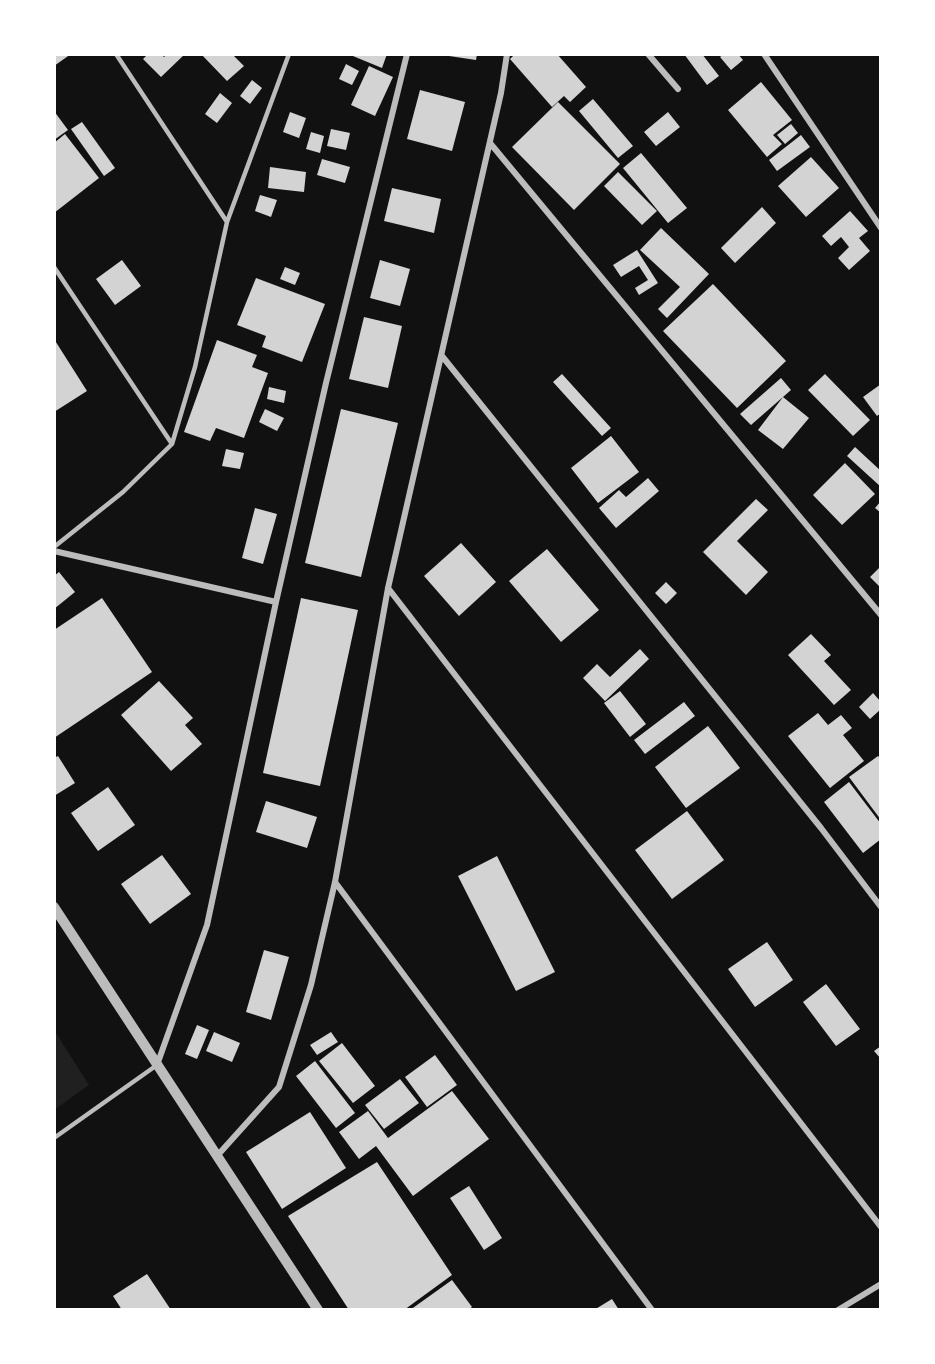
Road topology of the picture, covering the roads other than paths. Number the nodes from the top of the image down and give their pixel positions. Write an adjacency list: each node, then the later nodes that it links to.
1 (116, 54): 9 (lane)
2 (289, 54): 9 (lane)
3 (406, 54): 17 (street)
4 (507, 54): 8 (street)
5 (648, 54): 7 (street)
6 (764, 54): 10 (street)
7 (678, 89)
8 (490, 142): 12 (street); 18 (street)
9 (227, 222): 13 (lane)
10 (881, 228)
11 (54, 267): 13 (lane)
12 (442, 356): 16 (street); 21 (street)
13 (172, 444): 14 (lane)
14 (54, 547)
15 (54, 551): 17 (street)
16 (388, 588): 19 (street); 25 (street)
17 (276, 602): 22 (street)
18 (881, 615)
19 (335, 882): 24 (street); 28 (street)
20 (54, 907): 22 (street)
21 (881, 907)
22 (157, 1065): 23 (lane); 24 (street)
23 (54, 1138)
24 (216, 1156): 27 (street)
25 (881, 1227)
26 (881, 1284): 29 (street)
27 (318, 1310)
28 (652, 1310)
29 (838, 1310)

